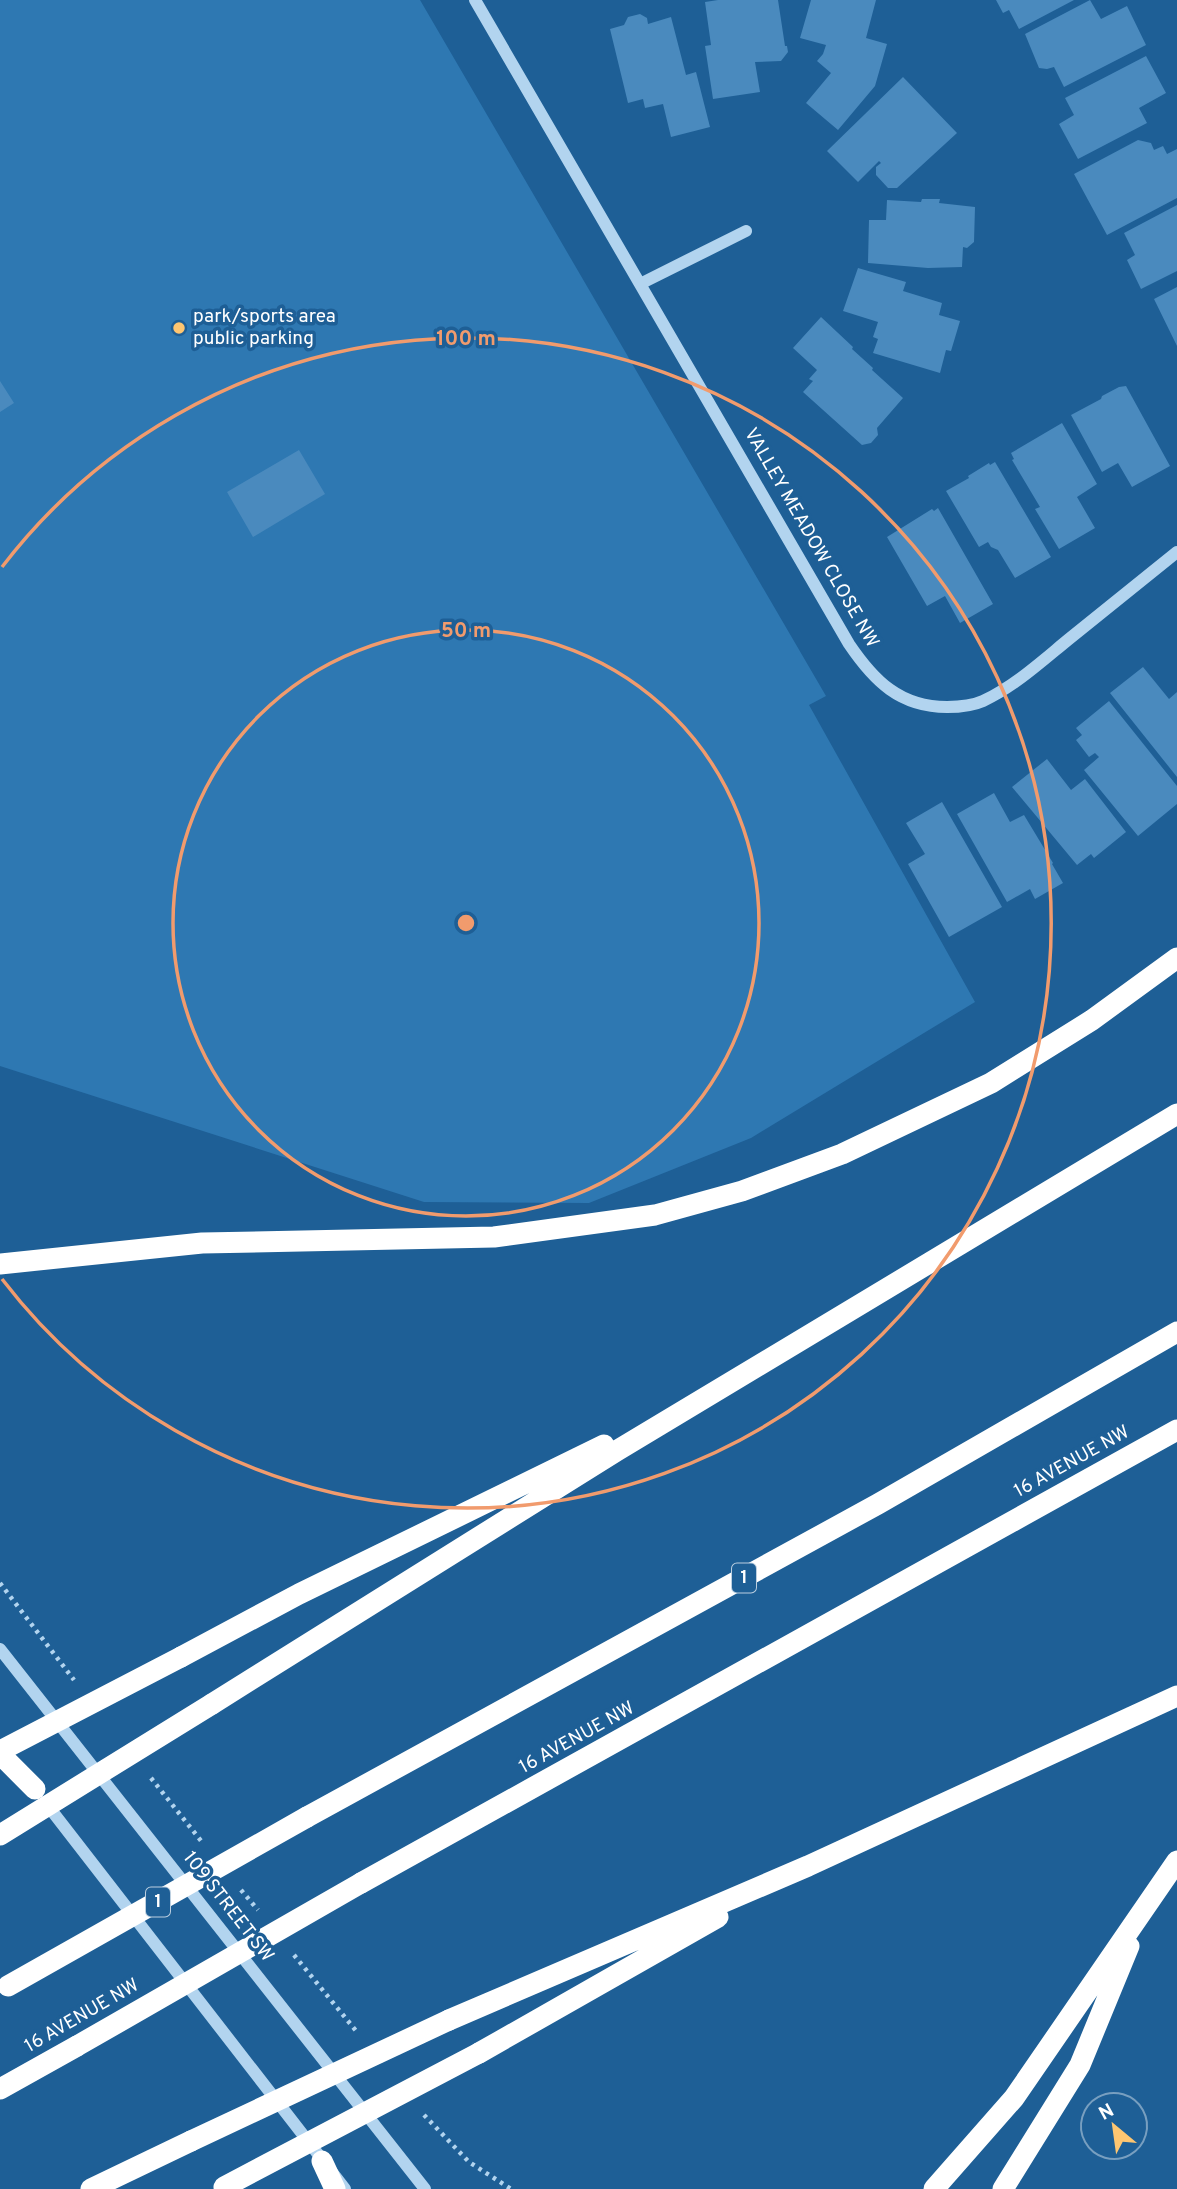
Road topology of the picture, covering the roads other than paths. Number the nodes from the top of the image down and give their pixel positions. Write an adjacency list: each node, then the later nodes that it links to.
1 (475, 0): 3 (street, VALLEY MEADOW CLOSE NW)
2 (746, 231): 3 (street)
3 (640, 284): 4 (street, VALLEY MEADOW CLOSE NW)
4 (1177, 552)
5 (1177, 958): 7 (highway)
6 (1177, 1114): 9 (highway)
7 (0, 1264)
8 (1177, 1332): 20 (highway, 1, bridge)
9 (722, 1387): 14 (highway, bridge); 16 (highway, bridge)
10 (1177, 1430): 21 (highway, 16 AVENUE NW, bridge)
11 (0, 1649): 27 (street, 109 STREET SW)
12 (1177, 1696): 18 (highway)
13 (0, 1744): 15 (street)
14 (0, 1752): 15 (highway)
15 (35, 1789): 22 (street)
16 (0, 1835)
17 (1177, 1861): 19 (highway)
18 (808, 1866): 23 (highway, bridge); 24 (highway, bridge)
19 (1146, 1906): 28 (highway); 29 (highway)
20 (4, 1988)
21 (0, 2089)
22 (322, 2161): 25 (highway); 26 (street)
23 (223, 2188)
24 (91, 2189)
25 (335, 2189)
26 (345, 2189)
27 (425, 2189)
28 (934, 2189)
29 (1003, 2189)

